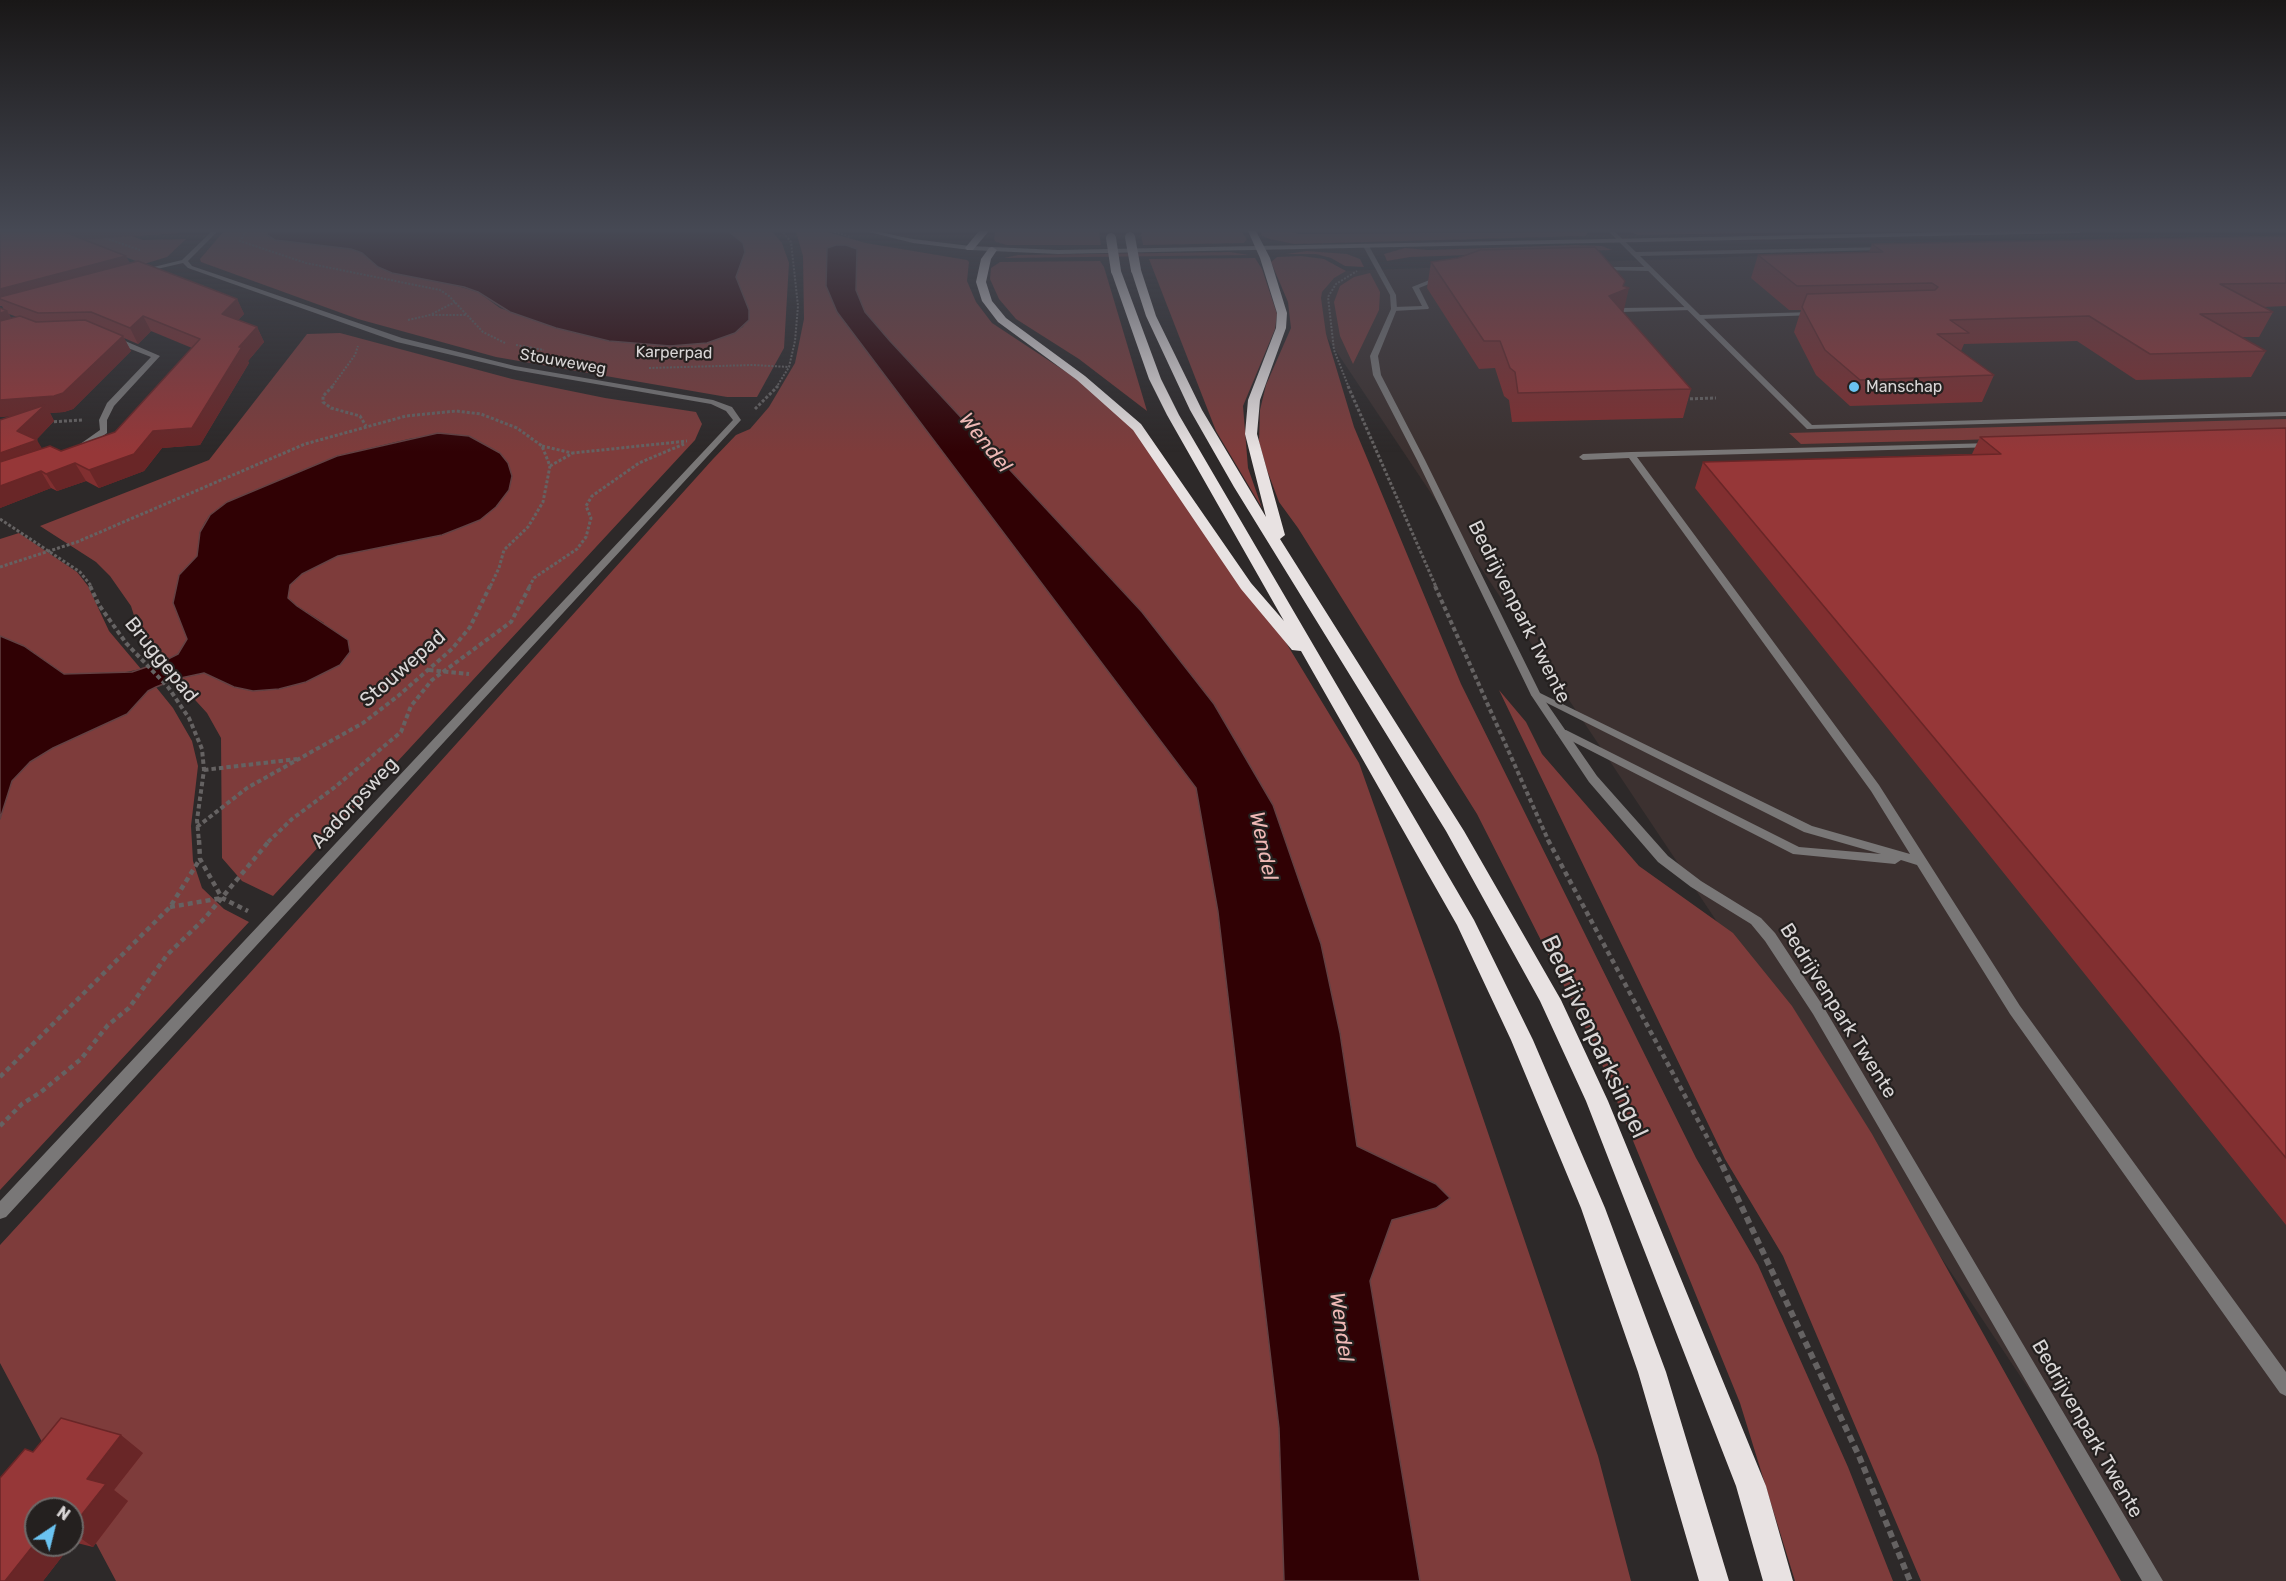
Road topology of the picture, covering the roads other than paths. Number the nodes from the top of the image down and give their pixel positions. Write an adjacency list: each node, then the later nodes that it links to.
1 (296, 305): 15 (street, Stouweweg)
2 (990, 305): 21 (highway)
3 (1127, 305): 21 (highway, bridge)
4 (1147, 305): 20 (highway, Bedrijvenparksingel, bridge)
5 (1279, 305): 20 (highway)
6 (1393, 305): 10 (street)
7 (1424, 305): 10 (street)
8 (1688, 306): 9 (street); 12 (street)
9 (1619, 308)
10 (1394, 309): 22 (street, Bedrijvenpark Twente)
11 (1829, 313): 12 (street)
12 (1699, 317): 14 (street)
13 (105, 335): 17 (street)
14 (2286, 414)
15 (737, 420): 25 (street, Aadorpsweg)
16 (2000, 445): 18 (street)
17 (68, 454)
18 (1630, 455): 19 (street); 24 (street)
19 (1583, 457)
20 (1283, 555): 28 (highway, Bedrijvenparksingel)
21 (1329, 682): 27 (highway)
22 (1536, 695): 23 (street, Bedrijvenpark Twente); 24 (street)
23 (1562, 733): 24 (street); 29 (street, Bedrijvenpark Twente)
24 (1923, 862): 26 (street)
25 (0, 1212)
26 (2286, 1387)
27 (1713, 1581)
28 (1778, 1581)
29 (2153, 1581)

